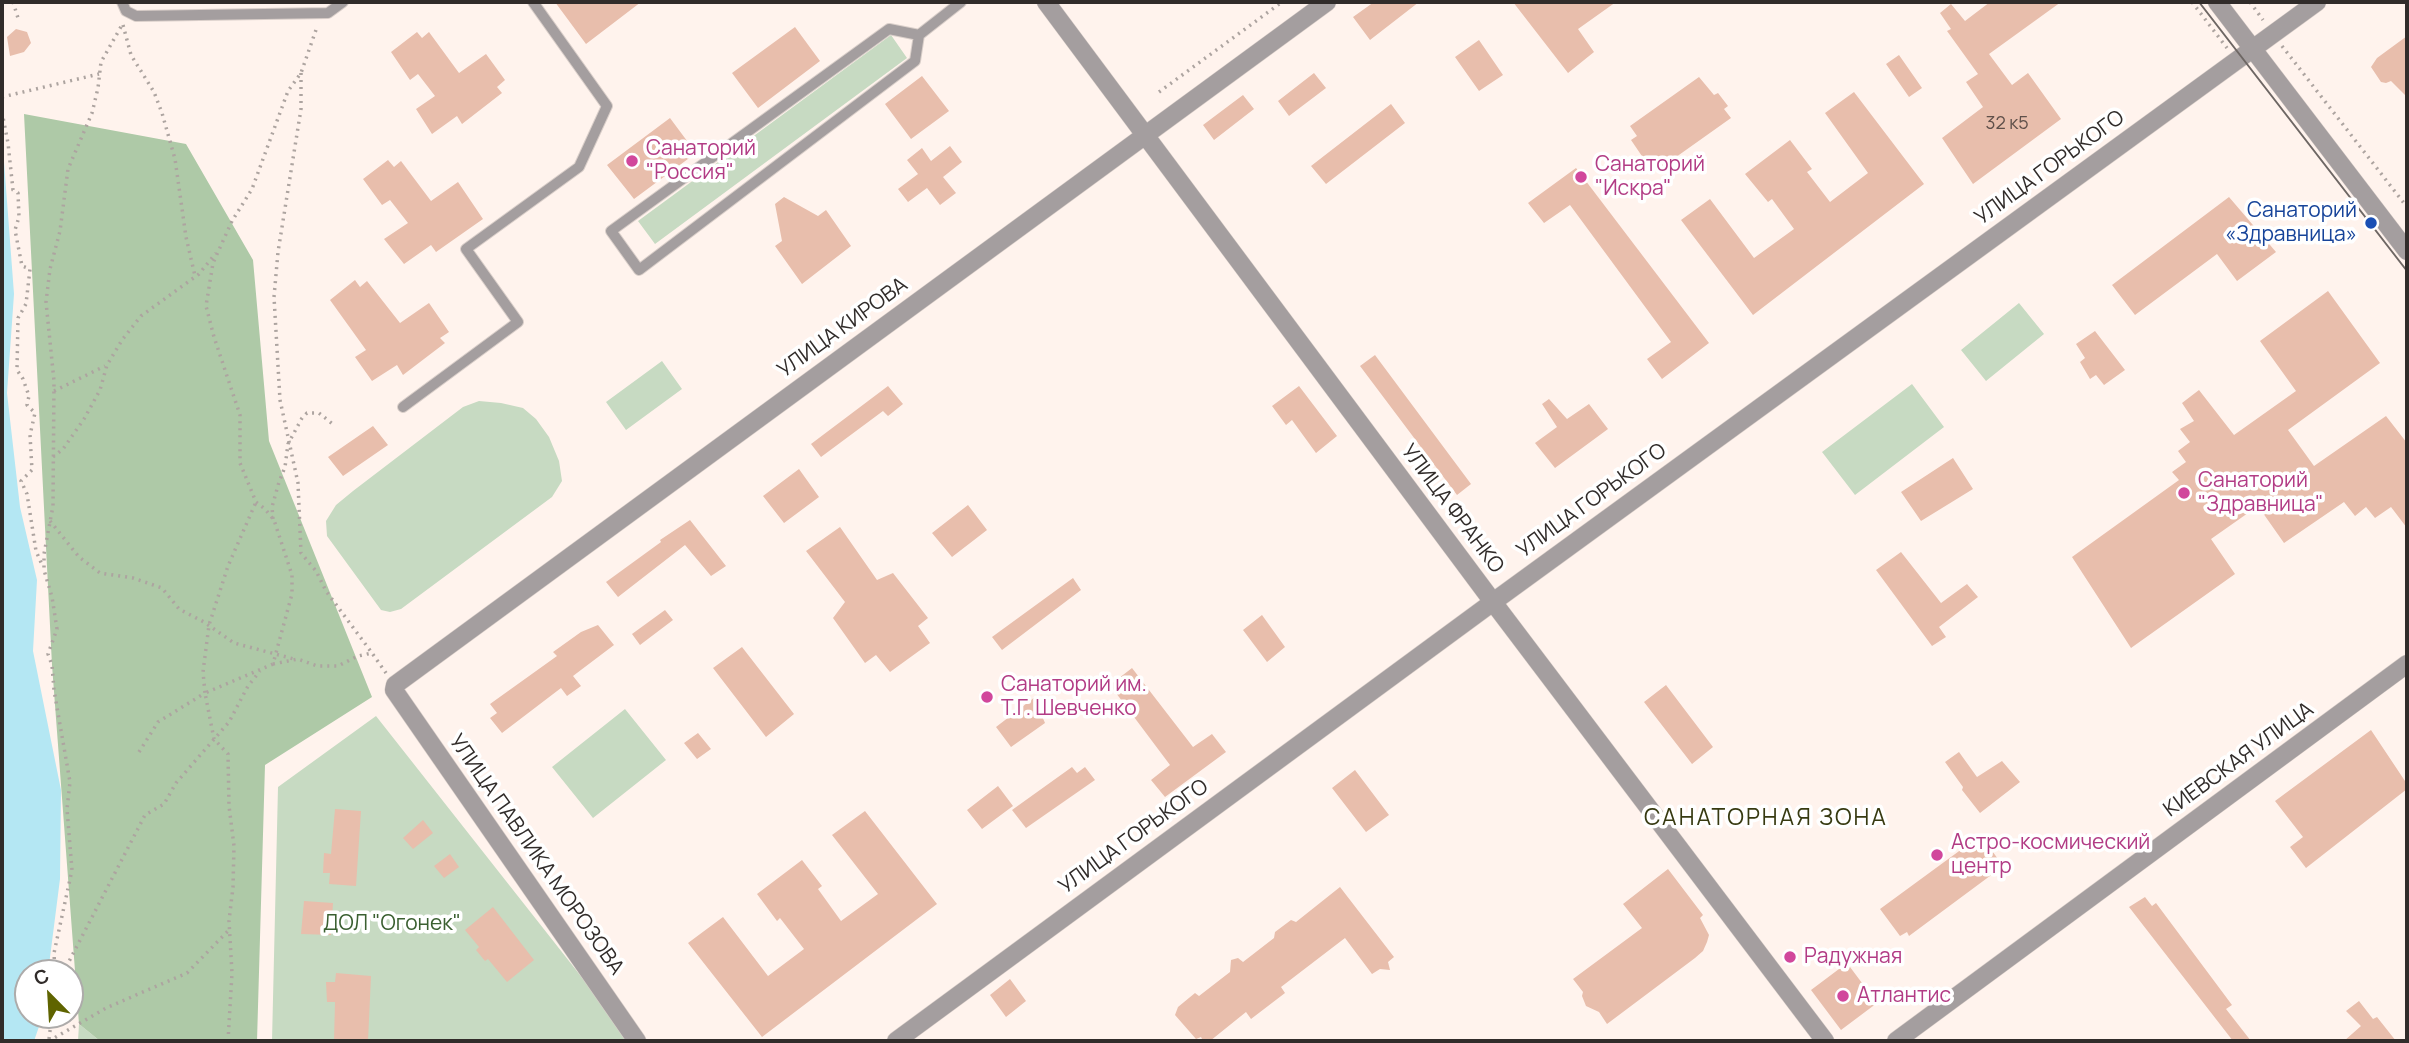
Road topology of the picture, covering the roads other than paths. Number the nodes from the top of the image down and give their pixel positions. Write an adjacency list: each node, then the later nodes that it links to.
1 (122, 2): 2 (lane)
2 (343, 2)
3 (533, 2): 13 (lane)
4 (961, 2): 9 (lane)
5 (1046, 2): 11 (street, УЛИЦА ФРАНКО)
6 (1327, 2): 11 (street, УЛИЦА КИРОВА)
7 (2217, 2): 10 (street)
8 (2317, 2): 10 (street, УЛИЦА ГОРЬКОГО)
9 (919, 35): 9 (lane)
10 (2253, 48): 12 (street); 14 (street, УЛИЦА ГОРЬКОГО)
11 (1146, 135): 14 (street, УЛИЦА ФРАНКО); 16 (street, УЛИЦА КИРОВА)
12 (2407, 251)
13 (403, 407)
14 (1493, 602): 18 (street, УЛИЦА ГОРЬКОГО); 19 (street, УЛИЦА ФРАНКО)
15 (2407, 664): 20 (street, КИЕВСКАЯ УЛИЦА)
16 (396, 690): 17 (street, УЛИЦА ПАВЛИКА МОРОЗОВА)
17 (637, 1041)
18 (896, 1041)
19 (1825, 1041)
20 (1896, 1041)

